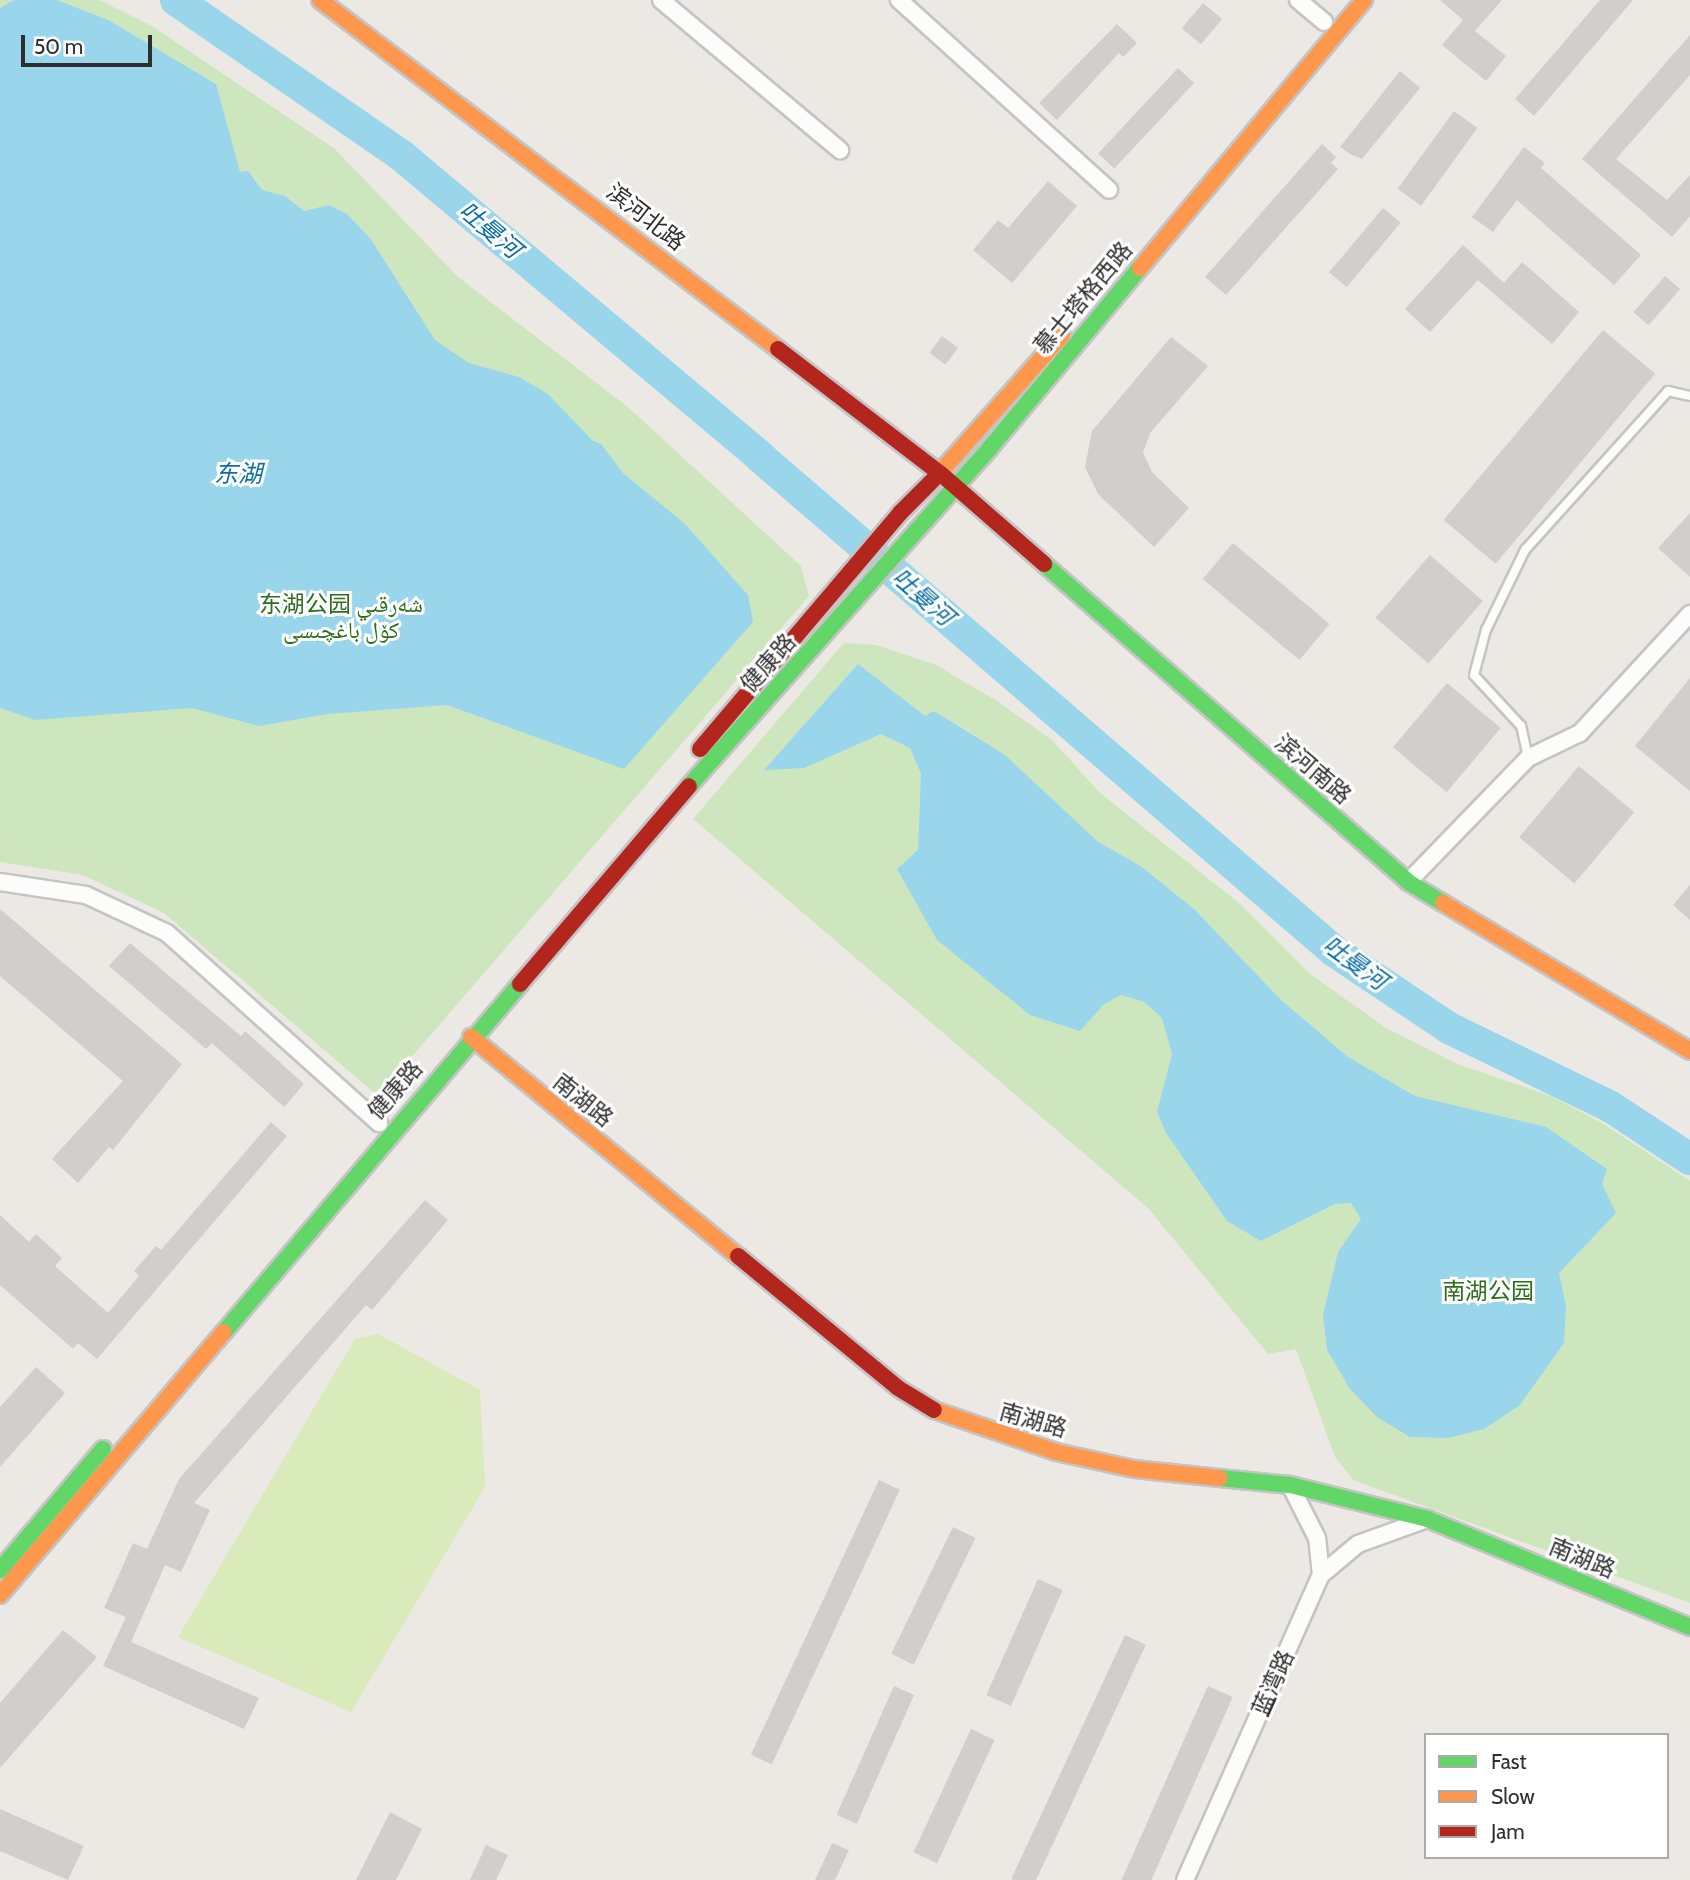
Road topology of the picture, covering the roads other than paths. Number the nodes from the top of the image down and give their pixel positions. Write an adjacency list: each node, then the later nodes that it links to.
1 (320, 0): 11 (main road, 滨河北路)
2 (661, 0): 8 (street)
3 (899, 0): 9 (street)
4 (1298, 0): 7 (street)
5 (1343, 0): 7 (main road, 慕士塔格西路)
6 (1364, 0): 12 (main road, 慕士塔格西路)
7 (1324, 22): 11 (main road, 慕士塔格西路)
8 (840, 150)
9 (1109, 190)
10 (1690, 396): 16 (lane)
11 (941, 474): 12 (main road, 滨河南路); 13 (main road, 慕士塔格西路)
12 (956, 486): 15 (main road, 慕士塔格西路); 18 (main road, 滨河南路)
13 (820, 611): 21 (main road, 健康路)
14 (1690, 614): 16 (street)
15 (835, 623): 19 (main road, 健康路)
16 (1528, 758): 18 (street)
17 (0, 882): 21 (street)
18 (1408, 882): 20 (main road, 滨河南路)
19 (471, 1037): 22 (main road, 南湖路); 26 (main road, 健康路)
20 (1690, 1051)
21 (379, 1123): 24 (main road, 健康路)
22 (1290, 1485): 23 (main road, 南湖路); 25 (street)
23 (1427, 1519): 25 (street); 27 (main road, 南湖路)
24 (0, 1570)
25 (1321, 1575): 28 (street, 蓝湾路)
26 (0, 1595)
27 (1690, 1627)
28 (1185, 1880)

